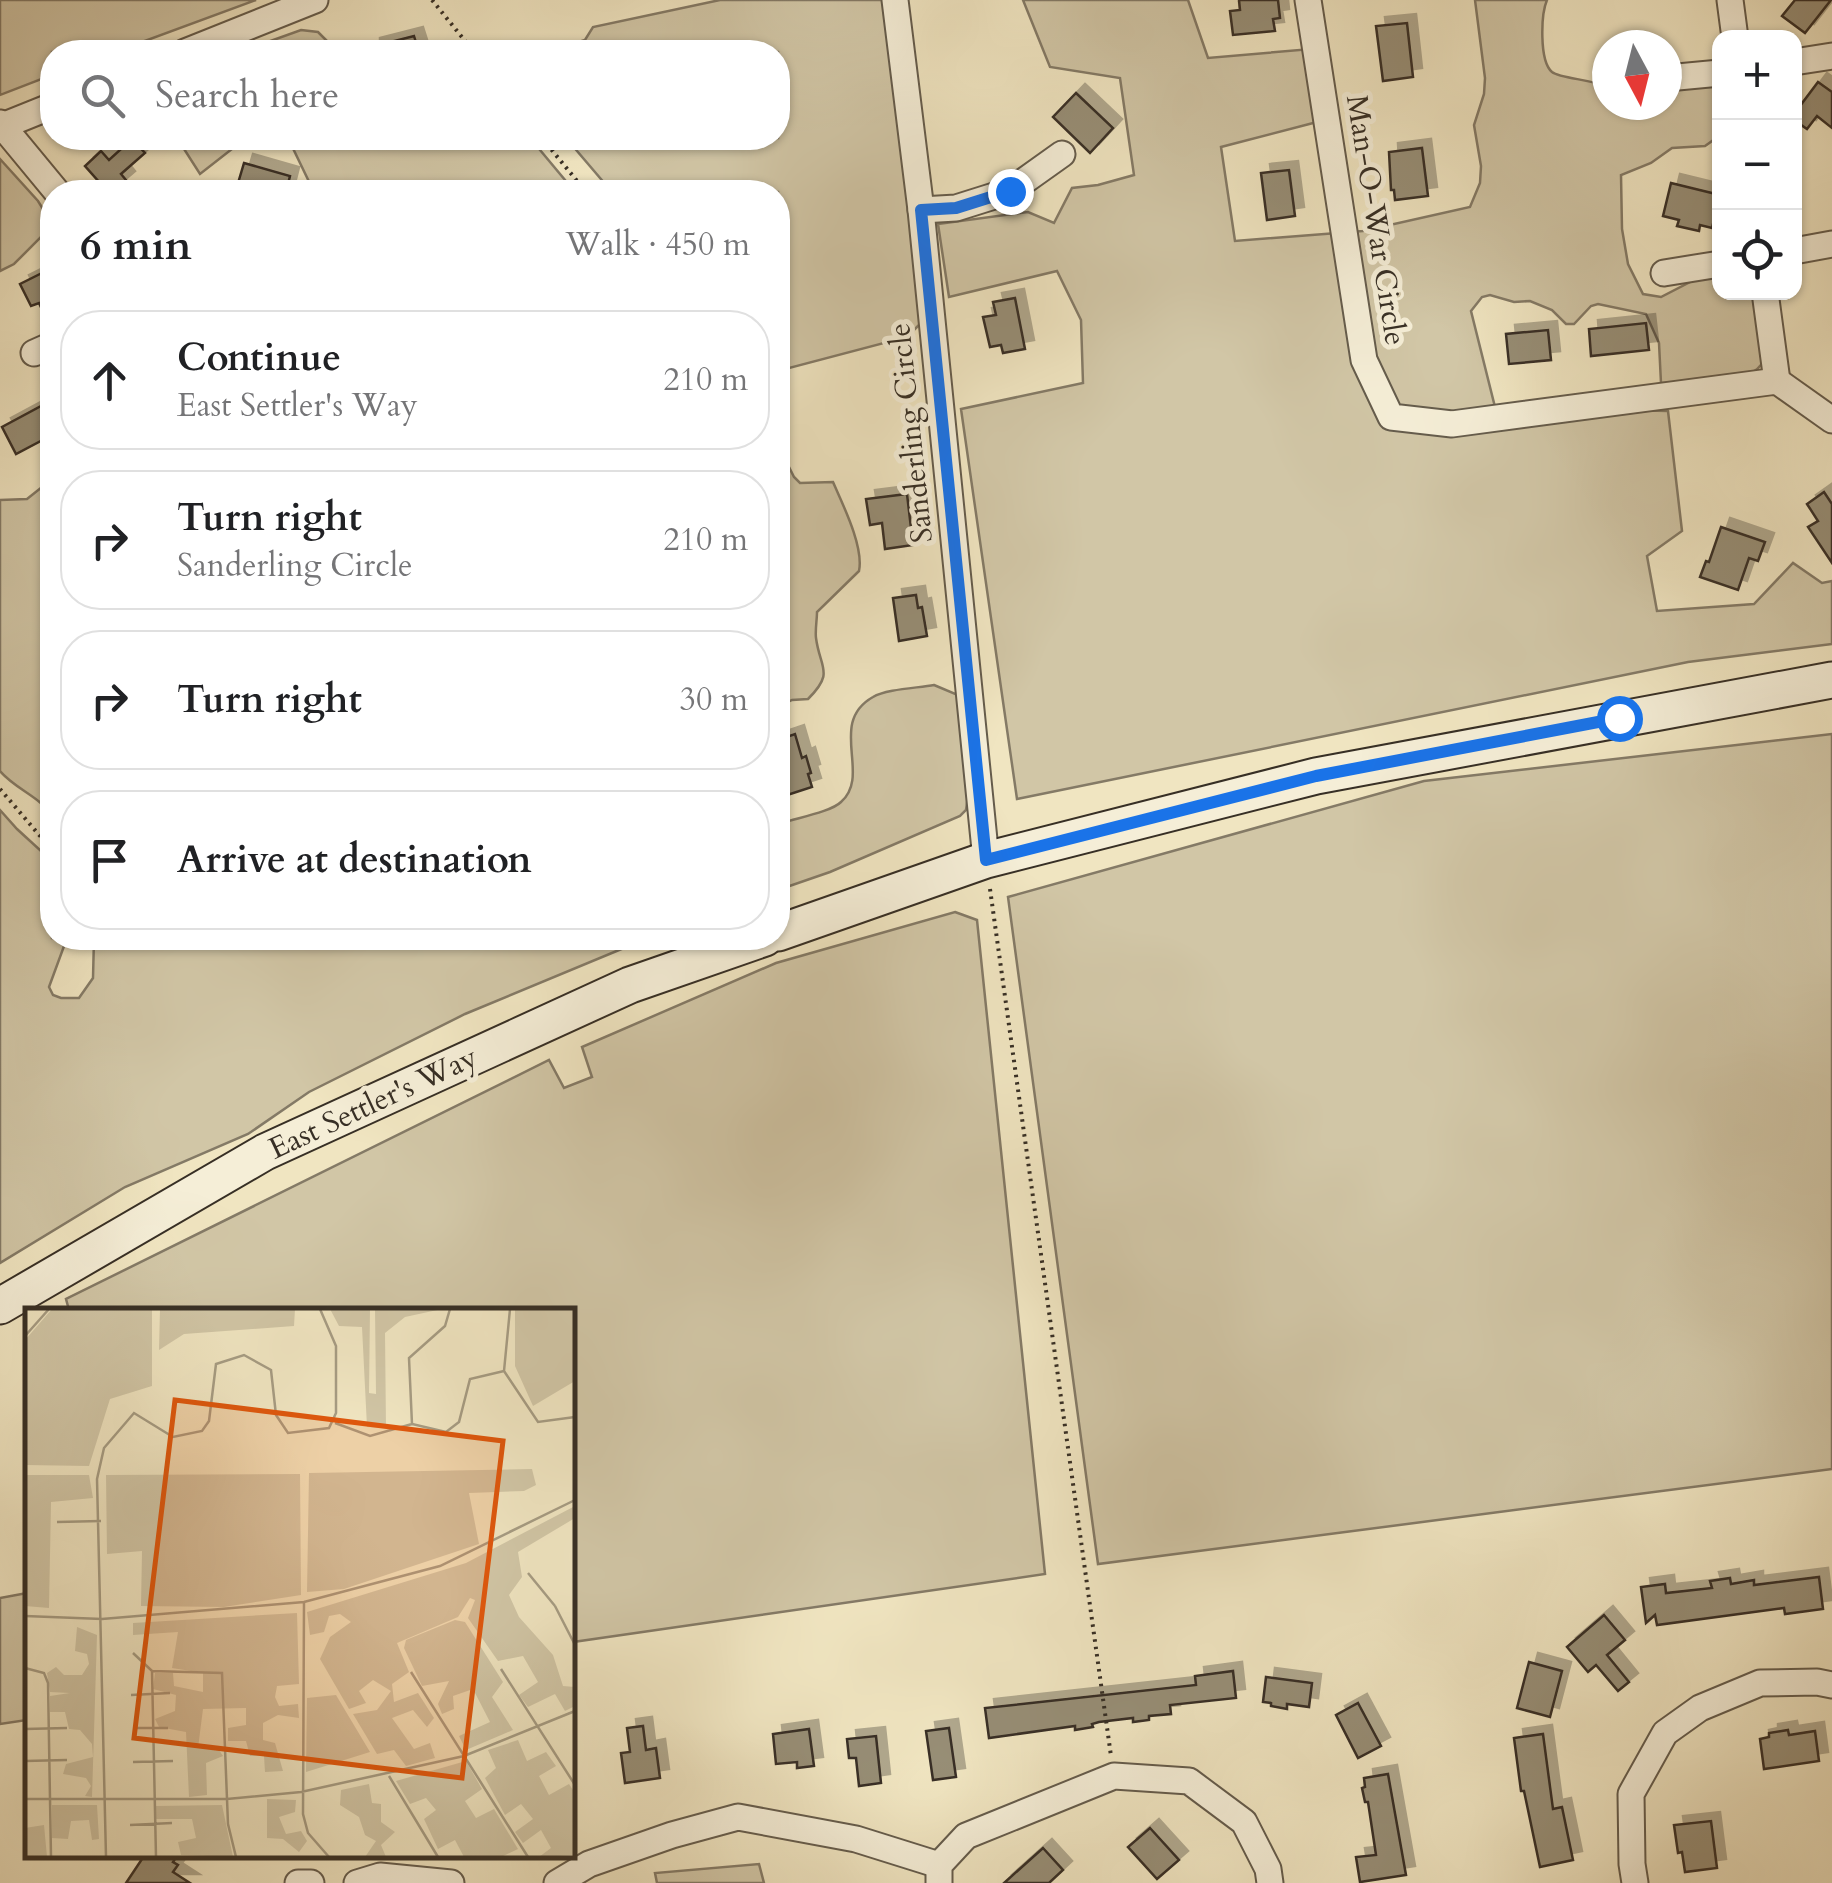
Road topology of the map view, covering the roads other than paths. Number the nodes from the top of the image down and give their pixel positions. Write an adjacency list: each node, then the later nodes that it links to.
1 (315, 0): 6 (street)
2 (895, 0): 15 (street, Sanderling Circle)
3 (1308, 0): 21 (street, Man-O-War Circle)
4 (1730, 0): 5 (street)
5 (1735, 30)
6 (215, 40)
7 (1832, 56): 8 (street)
8 (1802, 61)
9 (1712, 74): 10 (street)
10 (1682, 77)
11 (40, 110): 12 (street)
12 (1, 125): 14 (street)
13 (1062, 154): 15 (street)
14 (47, 180)
15 (921, 210): 24 (street, Sanderling Circle)
16 (1832, 244): 17 (street)
17 (1802, 250)
18 (1712, 265): 19 (street)
19 (1664, 273)
20 (1766, 300): 21 (street)
21 (1777, 380): 22 (street)
22 (1832, 420)
23 (1832, 680): 24 (main road)
24 (986, 860): 25 (main road)
25 (790, 929)
26 (731, 950): 27 (main road, East Settler's Way)
27 (0, 1306)
28 (1832, 1685): 36 (street)
29 (939, 1874): 34 (street); 35 (street)
30 (298, 1883): 31 (street)
31 (312, 1883)
32 (357, 1883): 33 (street)
33 (451, 1883)
34 (557, 1883)
35 (1270, 1883)
36 (1635, 1883)

